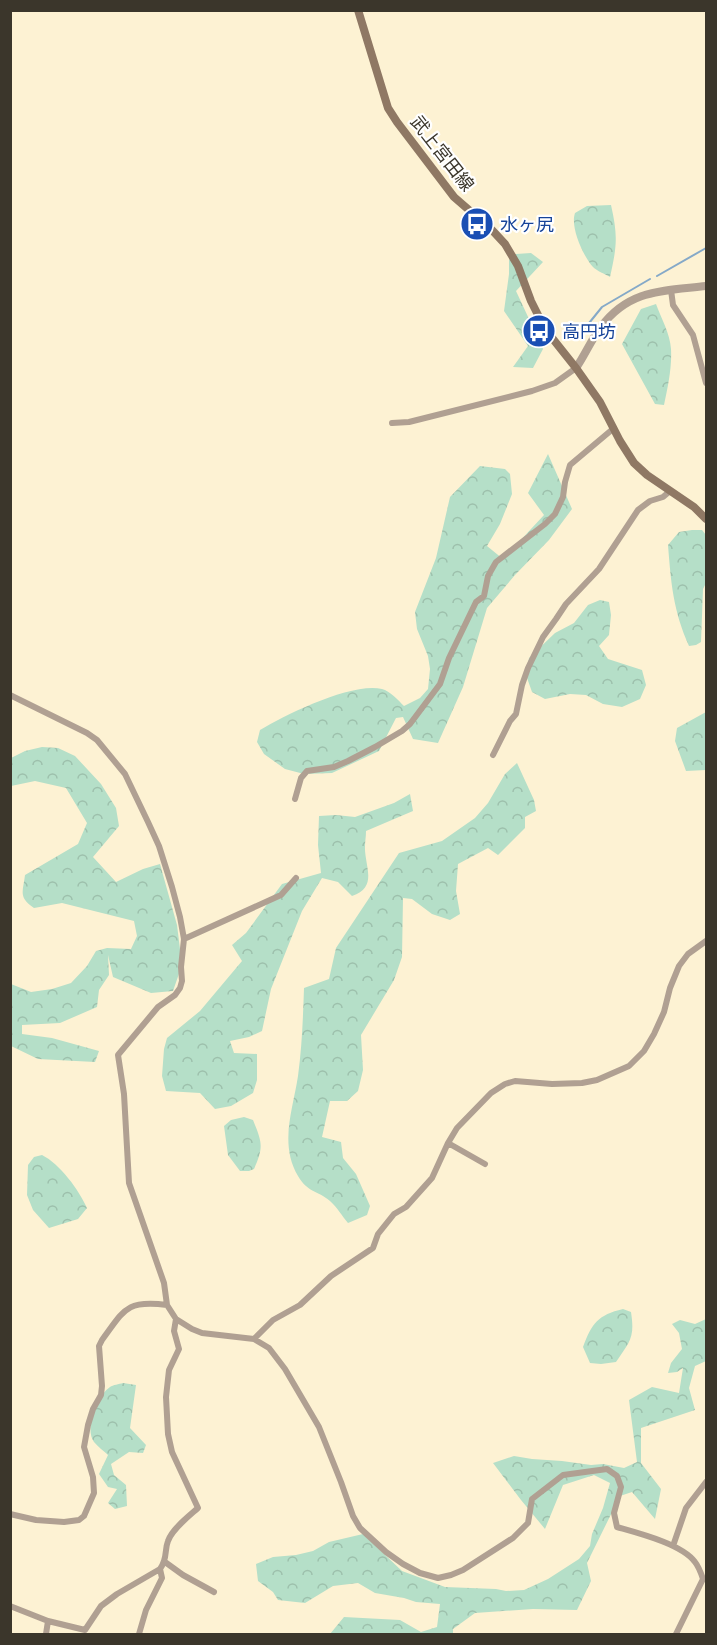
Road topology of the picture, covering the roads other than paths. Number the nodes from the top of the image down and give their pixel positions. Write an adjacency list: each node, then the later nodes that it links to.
1 (358, 10): 4 (main road, 武上宮田線)
2 (706, 286): 3 (street)
3 (671, 290): 4 (street); 5 (street)
4 (576, 368): 6 (street); 7 (main road, 武上宮田線)
5 (706, 383)
6 (392, 423)
7 (614, 428): 8 (main road, 武上宮田線); 12 (street)
8 (670, 491): 9 (main road, 武上宮田線); 11 (street)
9 (706, 519)
10 (10, 695): 14 (street)
11 (493, 755)
12 (295, 799)
13 (296, 878): 14 (street)
14 (184, 939): 18 (street)
15 (706, 941): 16 (street)
16 (448, 1143): 17 (street); 20 (street)
17 (485, 1164)
18 (167, 1305): 19 (street); 22 (street)
19 (176, 1319): 20 (street); 24 (street)
20 (254, 1339): 23 (street)
21 (706, 1482): 23 (street)
22 (10, 1514)
23 (673, 1546): 31 (street)
24 (165, 1562): 25 (street); 26 (street)
25 (160, 1569): 28 (street); 30 (street)
26 (214, 1592)
27 (10, 1606): 28 (street)
28 (48, 1621): 29 (street)
29 (46, 1635)
30 (139, 1635)
31 (676, 1635)

